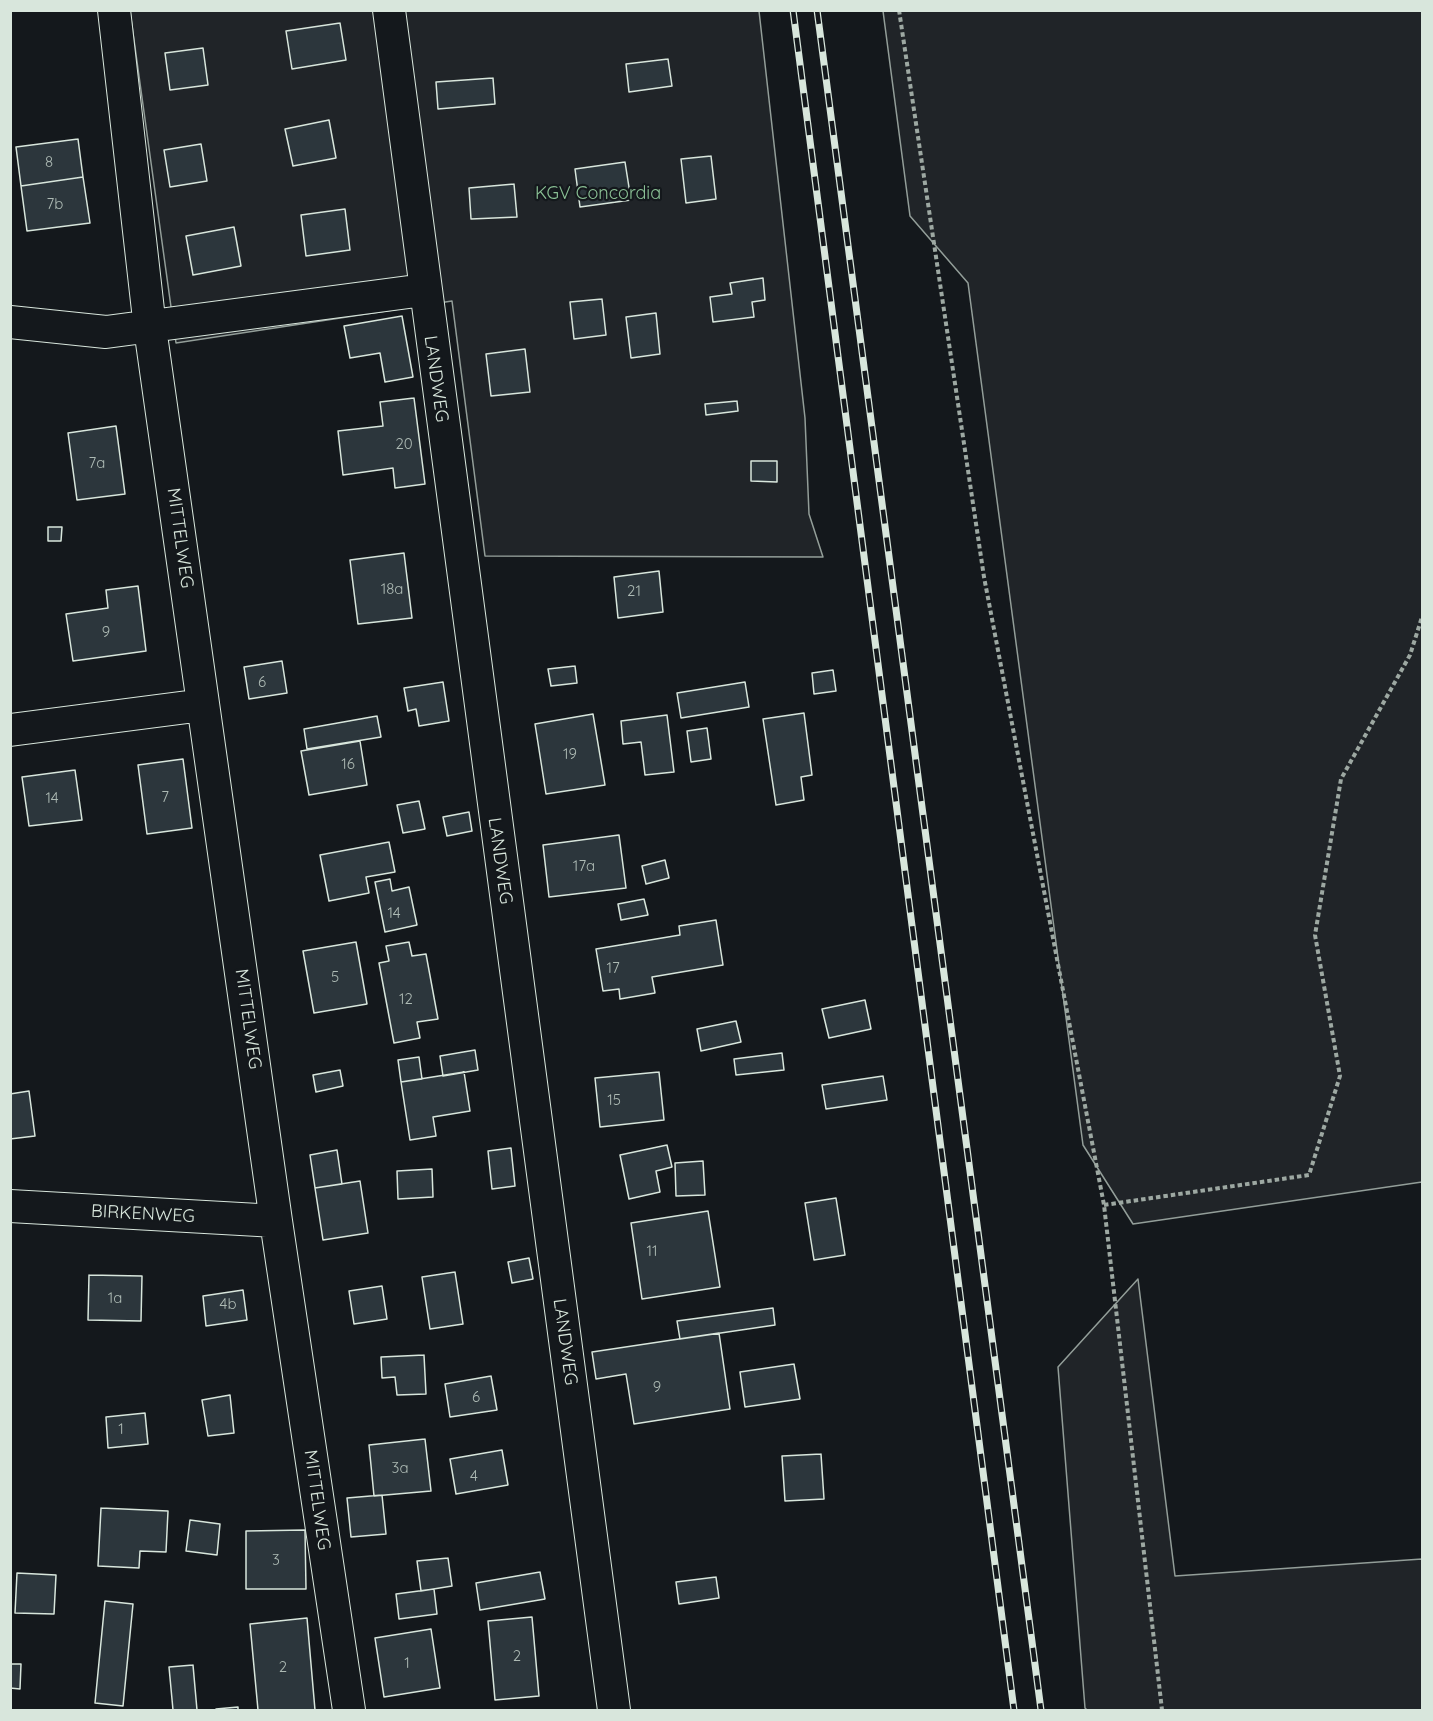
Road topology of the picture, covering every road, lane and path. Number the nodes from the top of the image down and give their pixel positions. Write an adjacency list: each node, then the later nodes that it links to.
1 (114, 10): 6 (street, MITTELWEG)
2 (389, 10): 4 (street, LANDWEG)
3 (899, 10): 10 (path)
4 (424, 291): 6 (street); 14 (street, LANDWEG)
5 (10, 322): 6 (street)
6 (150, 328): 8 (street, MITTELWEG)
7 (1422, 617): 10 (path)
8 (203, 705): 9 (street); 12 (street, MITTELWEG)
9 (10, 730)
10 (1104, 1205): 15 (path)
11 (10, 1206): 12 (street, BIRKENWEG)
12 (276, 1221): 13 (street, MITTELWEG)
13 (349, 1710)
14 (614, 1710)
15 (1162, 1710)

